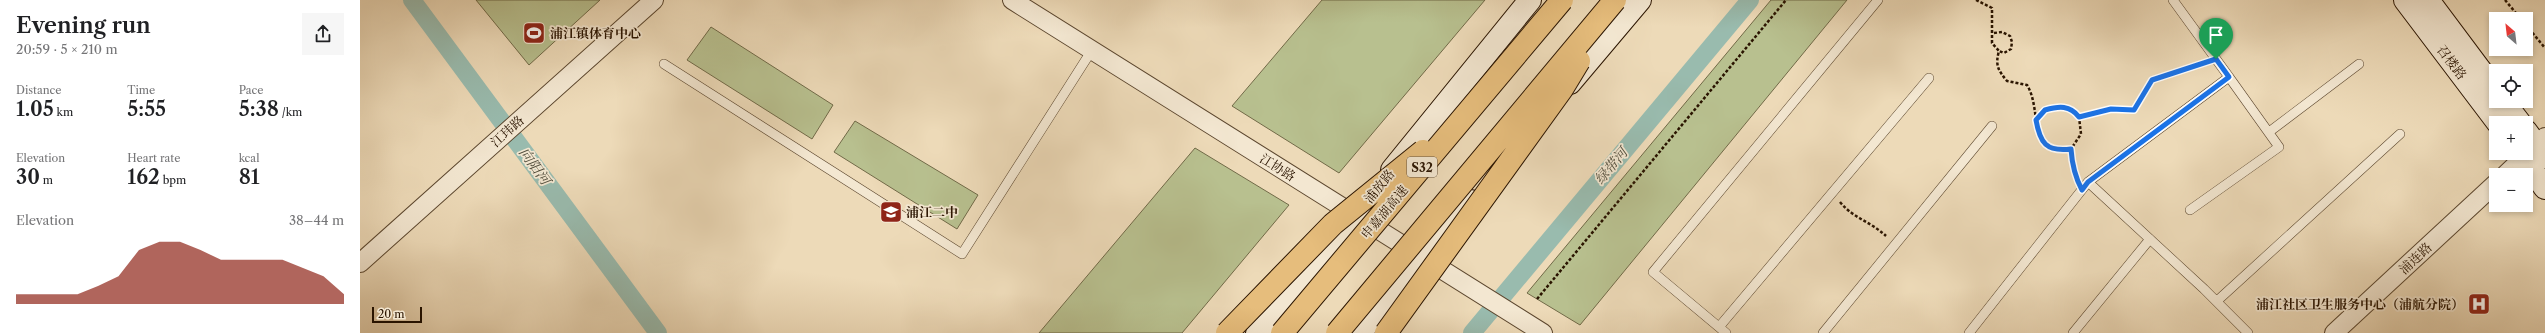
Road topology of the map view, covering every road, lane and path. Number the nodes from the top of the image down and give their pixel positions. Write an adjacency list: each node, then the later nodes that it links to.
1 (654, 0): 49 (street, 江玮路)
2 (1012, 0): 18 (street, 江协路)
3 (1530, 0): 45 (main road, 浦放路)
4 (1562, 0): 30 (highway, 申嘉湖高速 / S32, bridge)
5 (1616, 0): 57 (highway, bridge); 59 (highway, bridge)
6 (1640, 0): 48 (main road)
7 (1786, 0): 50 (path)
8 (1878, 0): 53 (lane)
9 (1976, 0): 15 (path)
10 (2173, 0): 20 (lane)
11 (2406, 0): 27 (main road, 召楼路)
12 (2428, 0): 25 (main road, 召楼路)
13 (2505, 0): 14 (path)
14 (2515, 12)
15 (1994, 33): 19 (path); 19 (path)
16 (2533, 33): 17 (path)
17 (2545, 48)
18 (1092, 50): 21 (lane); 45 (street, 江协路)
19 (1999, 51): 31 (path)
20 (2216, 59): 23 (lane); 29 (path)
21 (664, 64)
22 (2359, 64): 33 (lane)
23 (2229, 77): 33 (lane); 39 (lane)
24 (1929, 78): 43 (lane)
25 (2489, 82)
26 (2508, 108): 28 (main road)
27 (2493, 116)
28 (2515, 116)
29 (2079, 117): 31 (path); 36 (path)
30 (1463, 118): 54 (highway, bridge); 56 (highway, 申嘉湖高速 / S32, bridge)
31 (2036, 120): 36 (path)
32 (1992, 126): 47 (lane)
33 (2269, 132): 44 (lane)
34 (2400, 134): 51 (lane)
35 (2533, 147): 40 (main road)
36 (2071, 149): 42 (path)
37 (2520, 160): 38 (street)
38 (2512, 168)
39 (2088, 182): 42 (lane); 46 (lane)
40 (2545, 188)
41 (2489, 189): 64 (street, 浦连路)
42 (2082, 190): 61 (lane)
43 (1832, 193): 47 (path); 53 (lane)
44 (2190, 210)
45 (1355, 215): 48 (street, 江协路); 55 (main road, 浦放路)
46 (2150, 239): 51 (lane); 62 (lane)
47 (1895, 245): 60 (lane)
48 (1424, 256): 52 (street, 江协路); 58 (main road)
49 (360, 263)
50 (1538, 299)
51 (2216, 301): 63 (lane)
52 (1536, 328)
53 (1723, 330)
54 (1227, 333)
55 (1256, 333)
56 (1282, 333)
57 (1337, 333)
58 (1360, 333)
59 (1386, 333)
60 (1823, 333)
61 (1969, 333)
62 (2073, 333)
63 (2248, 333)
64 (2334, 333)

